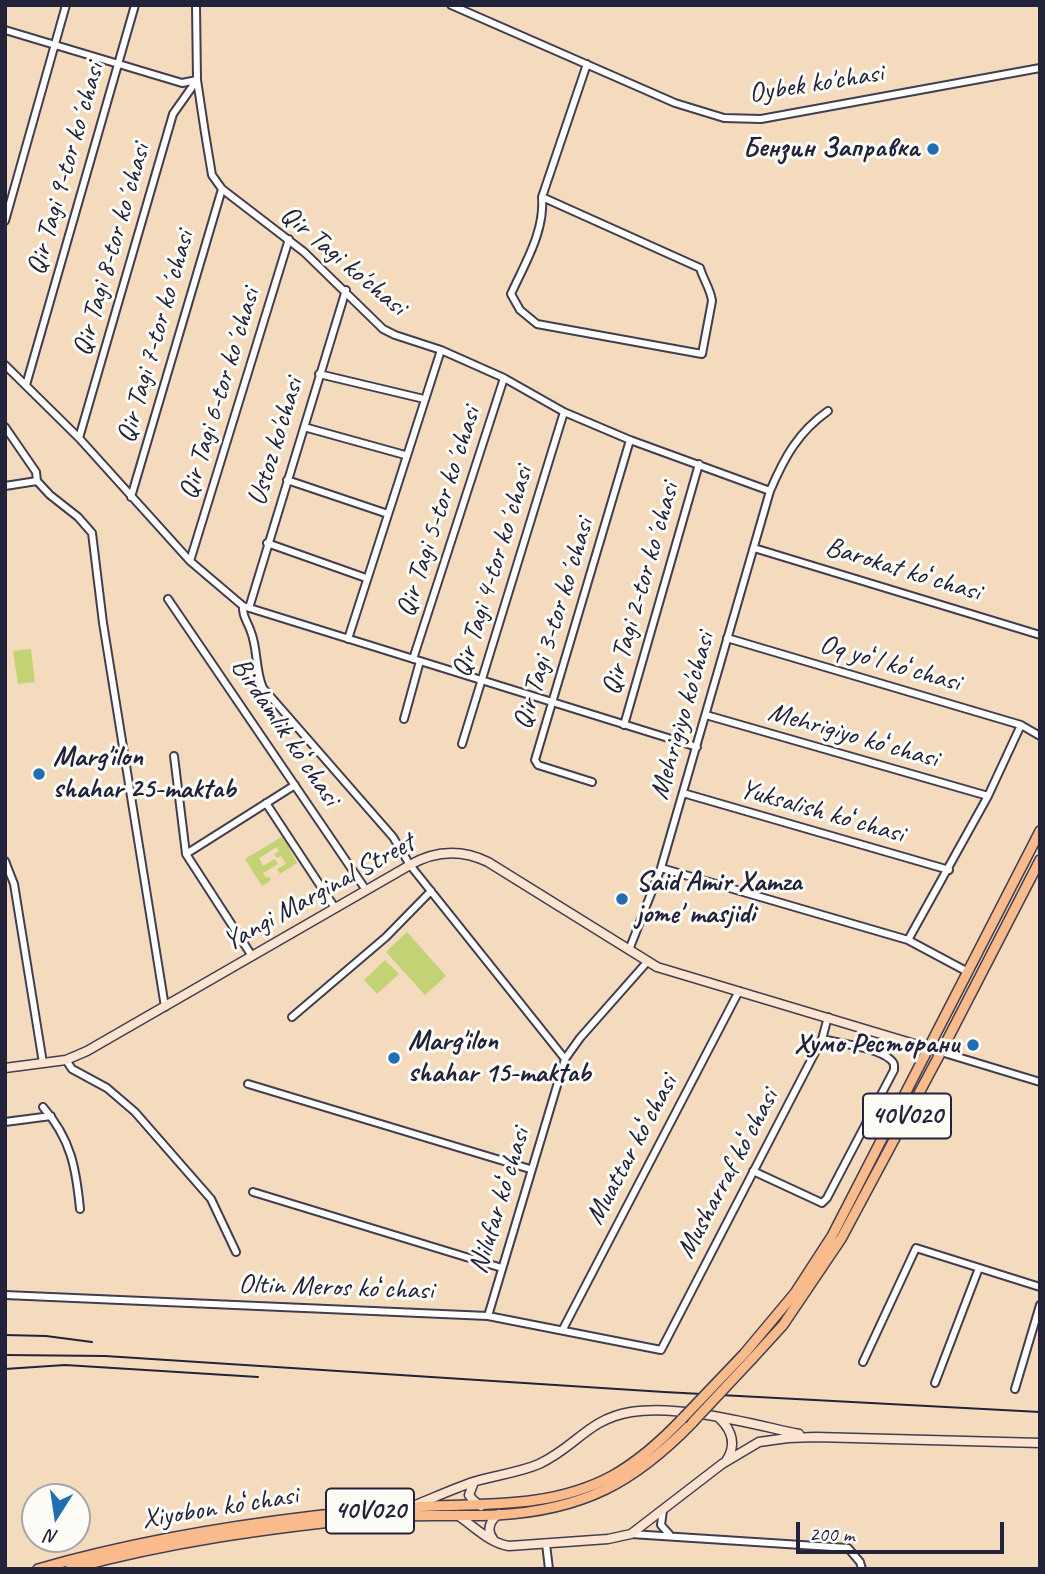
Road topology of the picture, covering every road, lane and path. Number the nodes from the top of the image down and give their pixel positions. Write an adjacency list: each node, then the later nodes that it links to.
1 (66, 5): 6 (street)
2 (135, 5): 8 (street, Qir Tagi 9-tor koʼchasi)
3 (196, 5): 10 (street)
4 (451, 5): 7 (street, Oybek ko'chasi)
5 (5, 30): 6 (street)
6 (55, 44): 8 (street); 13 (street)
7 (587, 64): 9 (street, Oybek ko'chasi); 12 (street)
8 (118, 65): 10 (street); 20 (street, Qir Tagi 9-tor koʼchasi)
9 (1040, 68)
10 (197, 80): 11 (street); 26 (street, Qir Tagi 8-tor koʼchasi)
11 (222, 189): 14 (street, Qir Tagi ko'chasi); 34 (street, Qir Tagi 7-tor koʼchasi)
12 (542, 197): 12 (street)
13 (5, 221)
14 (289, 239): 15 (street, Qir Tagi ko'chasi); 38 (street, Qir Tagi 6-tor koʼchasi)
15 (346, 290): 16 (street, Qir Tagi ko'chasi); 18 (street, Ustoz ko'chasi)
16 (441, 350): 19 (street, Qir Tagi ko'chasi); 21 (street)
17 (5, 365): 20 (street)
18 (319, 374): 21 (street); 25 (street, Ustoz ko'chasi)
19 (504, 377): 23 (street, Qir Tagi ko'chasi); 45 (street, Qir Tagi 5-tor koʼchasi)
20 (26, 385): 26 (street)
21 (424, 399): 28 (street)
22 (828, 411): 33 (street, Mehrigiyo ko'chasi)
23 (564, 412): 27 (street, Qir Tagi ko'chasi); 46 (street, Qir Tagi 4-tor koʼchasi)
24 (5, 427): 31 (street)
25 (304, 427): 28 (street); 30 (street, Ustoz ko'chasi)
26 (79, 438): 34 (street)
27 (630, 440): 29 (street, Qir Tagi ko'chasi); 47 (street, Qir Tagi 3-tor koʼchasi)
28 (405, 455): 35 (street)
29 (699, 464): 33 (street, Qir Tagi ko'chasi); 50 (street, Qir Tagi 2-tor koʼchasi)
30 (288, 480): 35 (street); 36 (street, Ustoz ko'chasi)
31 (37, 481): 32 (street); 77 (street)
32 (5, 486)
33 (770, 491): 37 (street, Mehrigiyo ko'chasi)
34 (131, 497): 38 (street)
35 (388, 514): 39 (street)
36 (267, 543): 39 (street); 41 (street, Ustoz ko'chasi)
37 (754, 548): 42 (street, Barokat koʻchasi); 44 (street, Mehrigiyo ko'chasi)
38 (190, 561): 41 (street)
39 (366, 578): 43 (street)
40 (168, 599): 57 (street, Birdamlik koʻchasi)
41 (246, 607): 43 (street); 65 (street)
42 (1040, 635)
43 (348, 639): 45 (street)
44 (727, 639): 48 (street, Mehrigiyo ko'chasi); 51 (street, Oq yoʻl koʻchasi)
45 (417, 660): 46 (street); 49 (street, Qir Tagi 5-tor koʼchasi)
46 (481, 680): 47 (street); 53 (street, Qir Tagi 4-tor koʼchasi)
47 (554, 702): 50 (street); 56 (street, Qir Tagi 3-tor koʼchasi)
48 (706, 715): 54 (street, Mehrigiyo ko'chasi); 59 (street, Mehrigiyo koʻchasi)
49 (404, 719)
50 (624, 725): 54 (street)
51 (1021, 725): 52 (street, Oq yoʻl koʻchasi); 59 (street)
52 (1040, 736)
53 (462, 744)
54 (697, 747): 58 (street, Mehrigiyo ko'chasi)
55 (174, 756): 62 (street)
56 (592, 782)
57 (295, 785): 60 (street); 68 (street, Birdamlik koʻchasi)
58 (683, 793): 66 (street, Mehrigiyo ko'chasi); 67 (street, Yuksalish koʻchasi)
59 (988, 796): 67 (street)
60 (266, 803): 62 (street); 70 (street)
61 (1040, 831): 75 (main road, 40V020)
62 (186, 855): 73 (street)
63 (5, 861): 85 (street)
64 (1039, 863): 82 (main road, 40V020)
65 (410, 864): 68 (main road, Yangi Marginal Street); 69 (street); 72 (main road, Yangi Marginal Street)
66 (662, 868): 71 (street); 72 (street, Mehrigiyo ko'chasi)
67 (948, 870): 71 (street)
68 (366, 890): 70 (main road, Yangi Marginal Street)
69 (431, 891): 78 (street); 84 (street)
70 (335, 908): 73 (main road, Yangi Marginal Street)
71 (908, 940): 75 (street)
72 (629, 950): 74 (main road, Yangi Marginal Street)
73 (252, 957): 77 (main road, Yangi Marginal Street)
74 (648, 961): 76 (main road, Yangi Marginal Street); 84 (street, Nilufar koʻchasi)
75 (966, 971): 81 (main road, 40V020)
76 (738, 991): 79 (main road, Yangi Marginal Street); 104 (street, Muattar koʻchasi)
77 (164, 1007): 83 (main road, Yangi Marginal Street)
78 (292, 1017)
79 (828, 1017): 80 (street, Musharraf koʻchasi); 81 (main road, Yangi Marginal Street)
80 (822, 1039): 93 (street, Musharraf koʻchasi); 93 (street)
81 (929, 1048): 82 (main road, Yangi Marginal Street); 106 (main road, 40V020)
82 (942, 1052): 87 (street); 106 (main road, 40V020)
83 (66, 1059): 85 (main road, Yangi Marginal Street); 96 (street)
84 (565, 1059): 92 (street, Nilufar koʻchasi)
85 (43, 1063): 86 (main road, Yangi Marginal Street)
86 (5, 1068)
87 (1040, 1082)
88 (248, 1084): 92 (street)
89 (43, 1107): 90 (street)
90 (51, 1116): 91 (street); 95 (street)
91 (5, 1122)
92 (530, 1169): 97 (street, Nilufar koʻchasi)
93 (753, 1171): 105 (street, Musharraf koʻchasi)
94 (253, 1192): 97 (street)
95 (80, 1209)
96 (236, 1252)
97 (502, 1268): 102 (street, Nilufar koʻchasi)
98 (979, 1268): 99 (street); 107 (street); 108 (street)
99 (1040, 1287)
100 (5, 1295): 102 (street, Oltin Meros koʻchasi)
101 (1040, 1305): 103 (street)
102 (488, 1315): 104 (street, Oltin Meros koʻchasi)
103 (1037, 1323): 109 (street)
104 (563, 1329): 105 (street, Oltin Meros koʻchasi)
105 (662, 1350)
106 (748, 1356): 115 (main road, Xiyobon koʻchasi / 40V020, bridge); 118 (main road, Xiyobon koʻchasi / 40V020, bridge)
107 (863, 1363)
108 (935, 1383)
109 (1015, 1389)
110 (719, 1418): 111 (main road); 113 (main road); 114 (main road)
111 (816, 1437): 112 (main road); 113 (main road)
112 (1040, 1443)
113 (722, 1464): 117 (main road)
114 (474, 1482): 115 (main road); 116 (main road)
115 (481, 1506): 116 (main road, Xiyobon koʻchasi / 40V020)
116 (410, 1507): 125 (main road, Xiyobon koʻchasi / 40V020)
117 (664, 1509): 120 (main road); 121 (street)
118 (499, 1514): 119 (main road, Xiyobon koʻchasi / 40V020); 122 (main road)
119 (457, 1516): 122 (main road); 124 (main road, Xiyobon koʻchasi / 40V020)
120 (631, 1534): 121 (street); 123 (main road)
121 (670, 1535): 128 (street)
122 (498, 1544): 123 (main road)
123 (546, 1544): 127 (street)
124 (104, 1564): 126 (main road, Xiyobon koʻchasi / 40V020)
125 (38, 1569)
126 (70, 1569)
127 (549, 1569)
128 (862, 1569)

